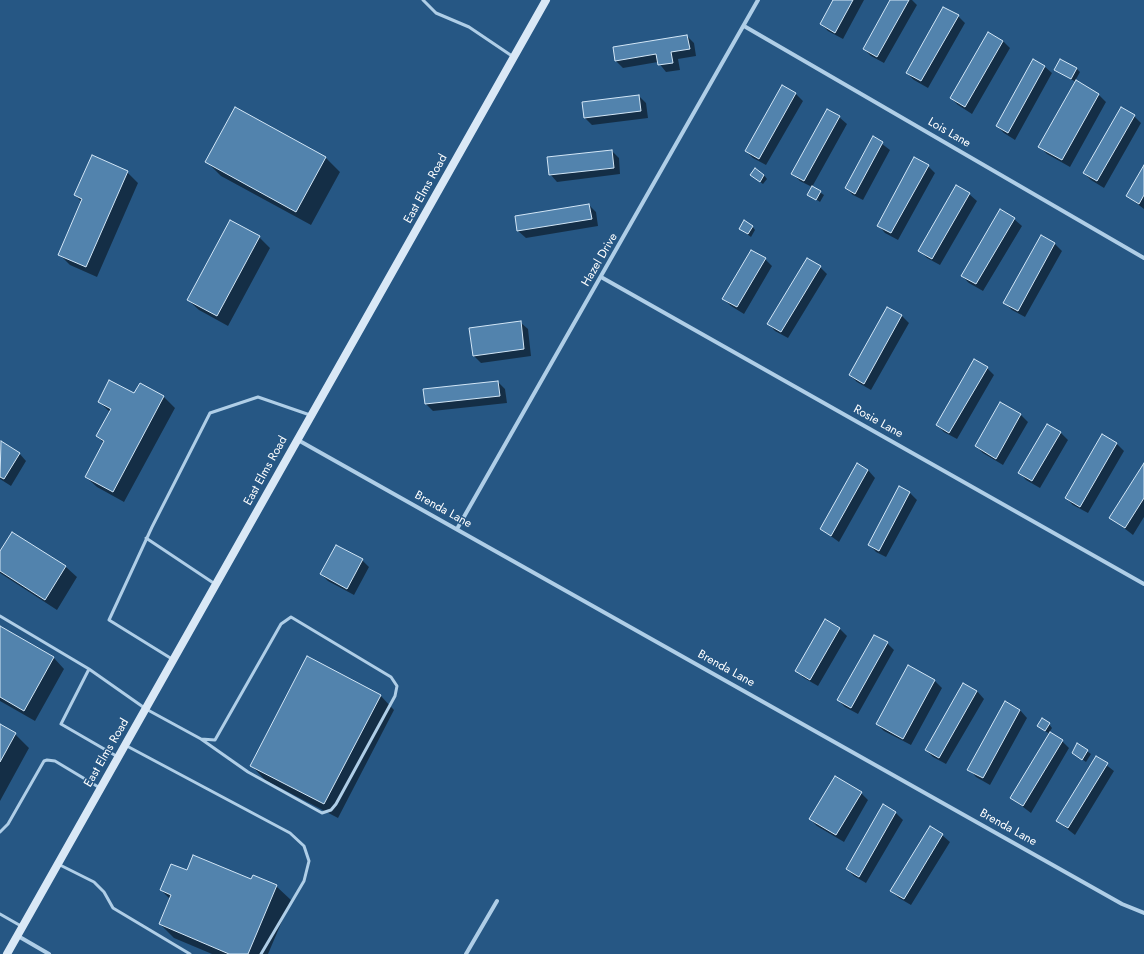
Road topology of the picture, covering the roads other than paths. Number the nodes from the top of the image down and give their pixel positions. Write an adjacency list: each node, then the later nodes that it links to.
1 (422, 0): 5 (lane)
2 (546, 0): 5 (main road, East Elms Road)
3 (758, 0): 4 (street, Hazel Drive)
4 (744, 26): 6 (street, Lois Lane); 7 (street, Hazel Drive)
5 (514, 57): 8 (main road, East Elms Road)
6 (1144, 258)
7 (601, 277): 10 (street, Hazel Drive); 12 (street, Rosie Lane)
8 (312, 415): 9 (main road, East Elms Road); 11 (lane)
9 (298, 440): 10 (street, Brenda Lane); 13 (main road, East Elms Road)
10 (457, 529): 26 (street, Brenda Lane)
11 (146, 538): 13 (lane); 15 (lane)
12 (1144, 584)
13 (216, 585): 15 (main road, East Elms Road)
14 (0, 616): 16 (lane)
15 (173, 660): 17 (main road, East Elms Road)
16 (89, 669): 17 (lane); 20 (lane)
17 (146, 709): 18 (lane); 19 (main road, East Elms Road)
18 (201, 739): 18 (lane)
19 (125, 745): 20 (main road, East Elms Road); 32 (lane)
20 (119, 757): 21 (main road, East Elms Road)
21 (101, 789): 22 (lane); 23 (main road, East Elms Road)
22 (0, 832)
23 (58, 864): 27 (main road, East Elms Road); 31 (lane)
24 (497, 901): 33 (street)
25 (0, 914): 27 (lane)
26 (1144, 914)
27 (22, 927): 28 (main road, East Elms Road)
28 (18, 936): 29 (main road, East Elms Road); 30 (street)
29 (7, 954)
30 (49, 954)
31 (190, 954)
32 (261, 954)
33 (466, 954)

